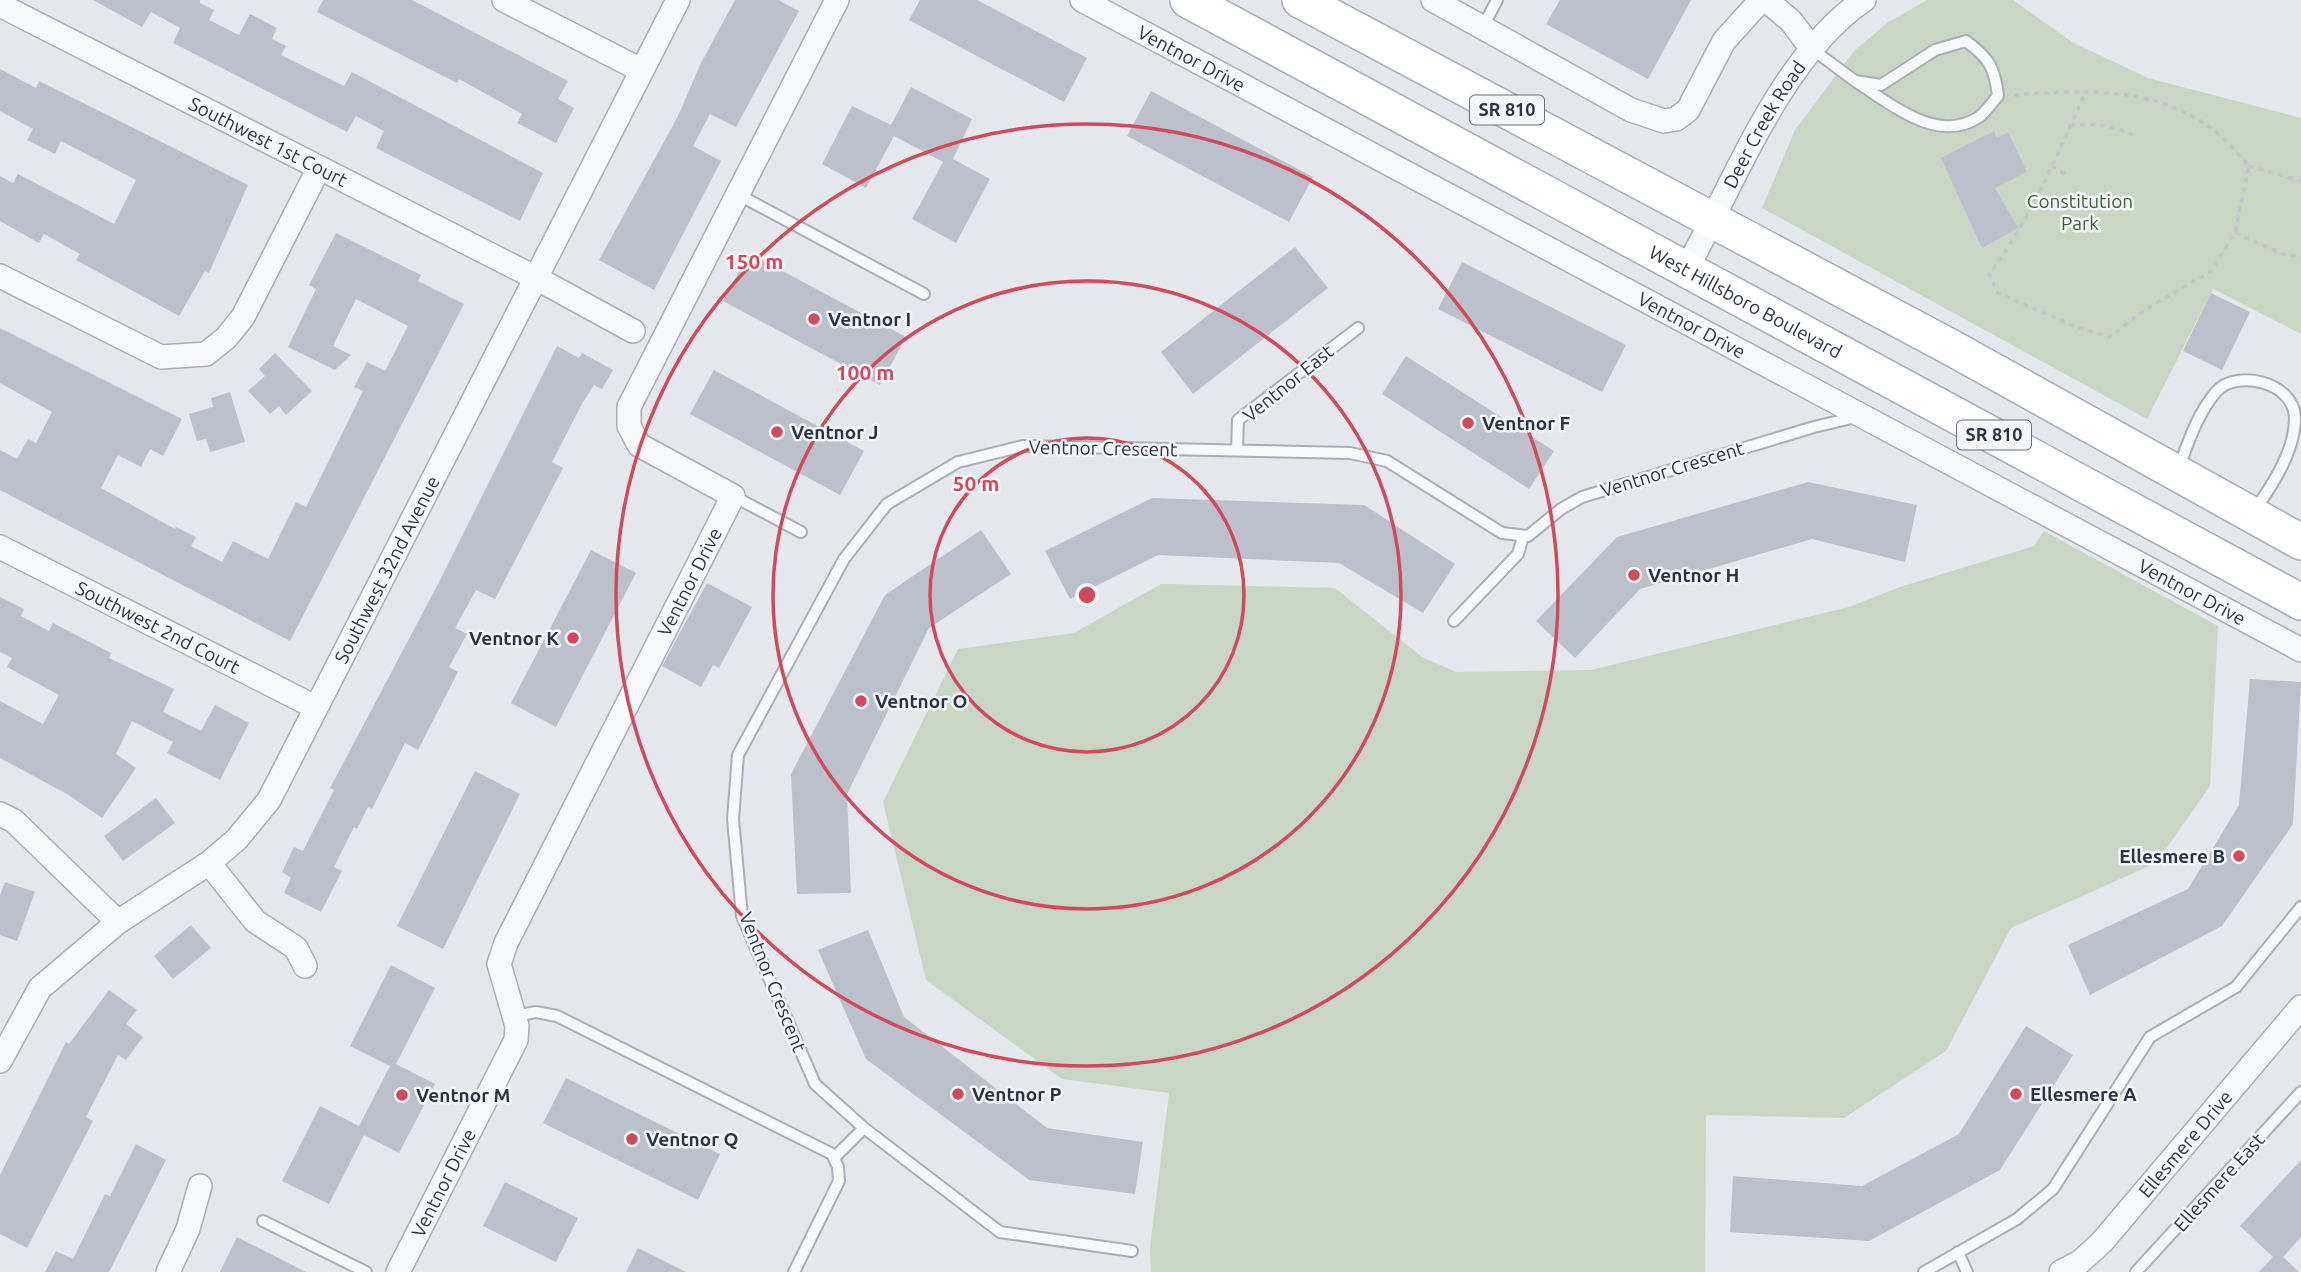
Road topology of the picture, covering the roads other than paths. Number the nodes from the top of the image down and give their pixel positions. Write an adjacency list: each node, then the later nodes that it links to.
1 (504, 0): 14 (street)
2 (678, 0): 14 (street, Southwest 32nd Avenue)
3 (837, 0): 17 (street)
4 (1083, 0): 25 (street, Ventnor Drive)
5 (1188, 0): 19 (main road, West Hillsboro Boulevard / SR 810)
6 (1300, 0): 18 (main road, SR 810)
7 (1433, 0): 12 (street)
8 (1497, 0): 12 (lane)
9 (1764, 0): 12 (street); 13 (street)
10 (1864, 0): 13 (street, Deer Creek Road)
11 (0, 5): 16 (street, Southwest 1st Court)
12 (1483, 27)
13 (1812, 49): 15 (lane); 18 (street, Deer Creek Road)
14 (641, 70): 21 (street, Southwest 32nd Avenue)
15 (1855, 81): 15 (lane)
16 (318, 168): 20 (street); 21 (street, Southwest 1st Court)
17 (737, 194): 22 (lane); 28 (street)
18 (1713, 221): 19 (street, Deer Creek Road); 27 (main road, SR 810)
19 (1687, 268): 34 (main road, West Hillsboro Boulevard / SR 810)
20 (0, 275)
21 (536, 278): 24 (street, Southwest 1st Court); 37 (street, Southwest 32nd Avenue)
22 (924, 294)
23 (1357, 328): 26 (lane, Ventnor East)
24 (633, 331)
25 (1862, 416): 31 (lane, Ventnor Crescent); 36 (street, Ventnor Drive)
26 (1237, 449): 31 (lane, Ventnor Crescent); 47 (lane, Ventnor Crescent)
27 (2177, 472): 29 (main road, SR 810); 29 (lane)
28 (733, 496): 30 (lane); 44 (street, Ventnor Drive)
29 (2251, 514): 32 (main road, SR 810)
30 (801, 532)
31 (1523, 536): 35 (lane)
32 (2301, 542)
33 (0, 547): 37 (street, Southwest 2nd Court)
34 (2301, 602)
35 (1454, 621)
36 (2301, 650)
37 (315, 707): 39 (street, Southwest 32nd Avenue)
38 (0, 814): 41 (street)
39 (209, 863): 41 (street, Southwest 32nd Avenue); 42 (street)
40 (2301, 907): 52 (lane)
41 (118, 922): 45 (street, Southwest 32nd Avenue)
42 (304, 966)
43 (2301, 1007): 59 (street, Ellesmere Drive)
44 (514, 1016): 48 (lane); 55 (street, Ventnor Drive)
45 (0, 1061)
46 (2301, 1092): 60 (lane, Ellesmere East)
47 (864, 1128): 48 (lane); 51 (lane)
48 (834, 1158): 56 (lane)
49 (201, 1186): 53 (street)
50 (263, 1221): 54 (lane)
51 (1132, 1251)
52 (1958, 1252): 57 (lane); 58 (lane)
53 (168, 1272)
54 (366, 1272)
55 (398, 1272)
56 (794, 1272)
57 (1924, 1272)
58 (1967, 1272)
59 (2062, 1272)
60 (2136, 1272)

